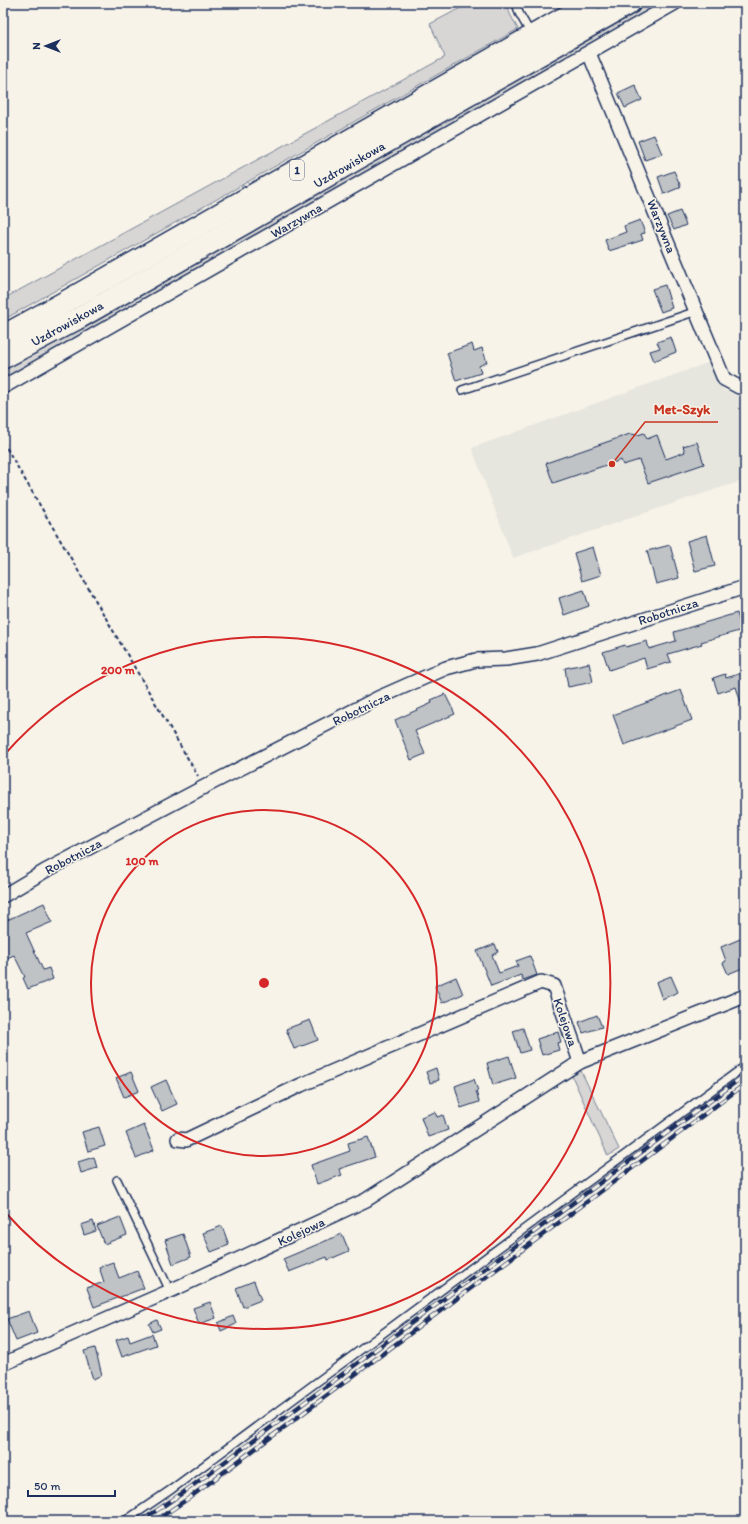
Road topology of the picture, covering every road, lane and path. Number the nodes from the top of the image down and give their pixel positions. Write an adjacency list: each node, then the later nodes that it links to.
1 (516, 3): 5 (lane)
2 (590, 3): 5 (main road, Uzdrowiskowa / 1)
3 (630, 3): 9 (main road, Uzdrowiskowa / 1)
4 (675, 3): 6 (street, Warzywna)
5 (532, 36): 8 (main road, Uzdrowiskowa / 1)
6 (589, 52): 7 (street, Warzywna); 11 (street, Warzywna)
7 (696, 311): 10 (street, Warzywna); 12 (lane)
8 (3, 336)
9 (3, 358)
10 (745, 386)
11 (3, 387)
12 (462, 390)
13 (3, 442): 15 (path)
14 (745, 587): 15 (street, Robotnicza)
15 (204, 787): 16 (street, Robotnicza)
16 (3, 896)
17 (745, 996): 18 (street, Kolejowa)
18 (580, 1062): 20 (street, Kolejowa); 22 (street, Kolejowa)
19 (745, 1066): 24 (lane)
20 (178, 1139)
21 (117, 1180): 22 (lane)
22 (170, 1292): 23 (street, Kolejowa)
23 (3, 1364)
24 (125, 1521)

